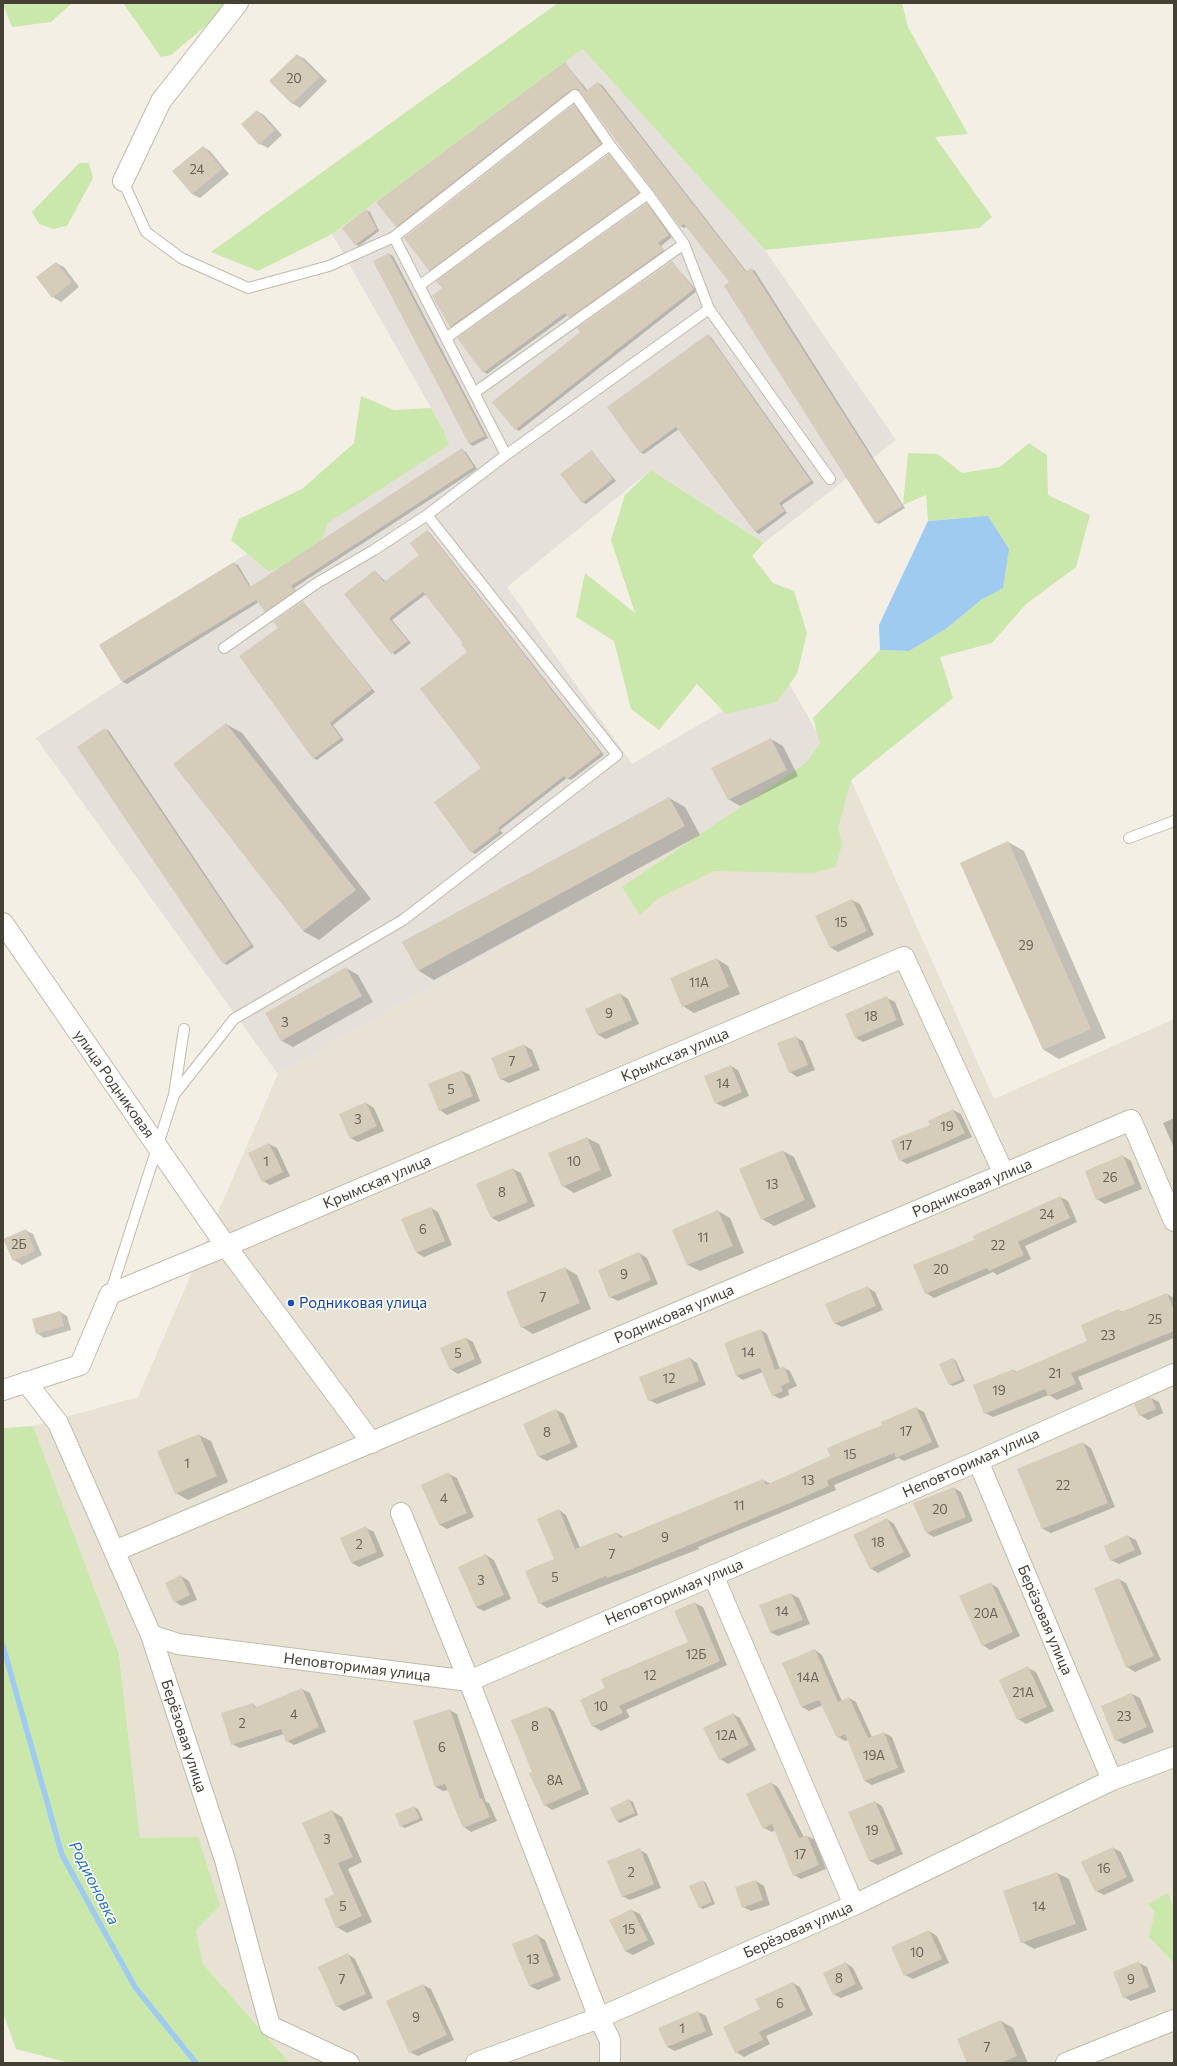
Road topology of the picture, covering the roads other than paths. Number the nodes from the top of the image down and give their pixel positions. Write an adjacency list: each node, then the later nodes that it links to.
1 (238, 3): 3 (street)
2 (610, 145): 4 (lane); 5 (lane); 7 (lane)
3 (123, 181): 5 (lane)
4 (648, 194): 6 (lane); 9 (lane)
5 (394, 237): 7 (lane)
6 (684, 244): 8 (lane); 10 (lane)
7 (419, 286): 9 (lane)
8 (709, 309): 11 (lane); 12 (lane)
9 (446, 338): 10 (lane)
10 (474, 393): 11 (lane)
11 (506, 455): 13 (lane)
12 (830, 479)
13 (427, 515): 14 (lane); 19 (lane)
14 (224, 648)
15 (1174, 821): 16 (lane)
16 (1129, 838)
17 (3, 923): 20 (street, улица Родниковая)
18 (184, 1029): 19 (lane)
19 (174, 1095): 20 (lane)
20 (157, 1146): 23 (street, улица Родниковая); 24 (lane)
21 (1004, 1174): 22 (street, Родниковая улица); 23 (street, Крымская улица); 28 (street, Родниковая улица)
22 (1174, 1222)
23 (226, 1246): 24 (street); 28 (street, улица Родниковая)
24 (110, 1294): 26 (street)
25 (1174, 1374): 29 (street, Неповторимая улица)
26 (26, 1382): 27 (street); 31 (street, Берёзовая улица)
27 (3, 1390)
28 (372, 1443): 31 (street, Родниковая улица)
29 (978, 1461): 32 (street, Неповторимая улица); 36 (street, Берёзовая улица)
30 (401, 1513): 34 (street)
31 (115, 1551): 33 (street, Берёзовая улица)
32 (713, 1575): 34 (street, Неповторимая улица); 37 (street)
33 (150, 1635): 34 (street, Неповторимая улица); 40 (street, Берёзовая улица)
34 (469, 1681): 38 (street)
35 (1174, 1757): 36 (street, Берёзовая улица)
36 (1112, 1780): 37 (street, Берёзовая улица)
37 (854, 1905): 38 (street, Берёзовая улица)
38 (599, 2018): 41 (street, Берёзовая улица); 42 (street)
39 (1174, 2020): 43 (street)
40 (349, 2063)
41 (476, 2063)
42 (610, 2063)
43 (1066, 2063)

